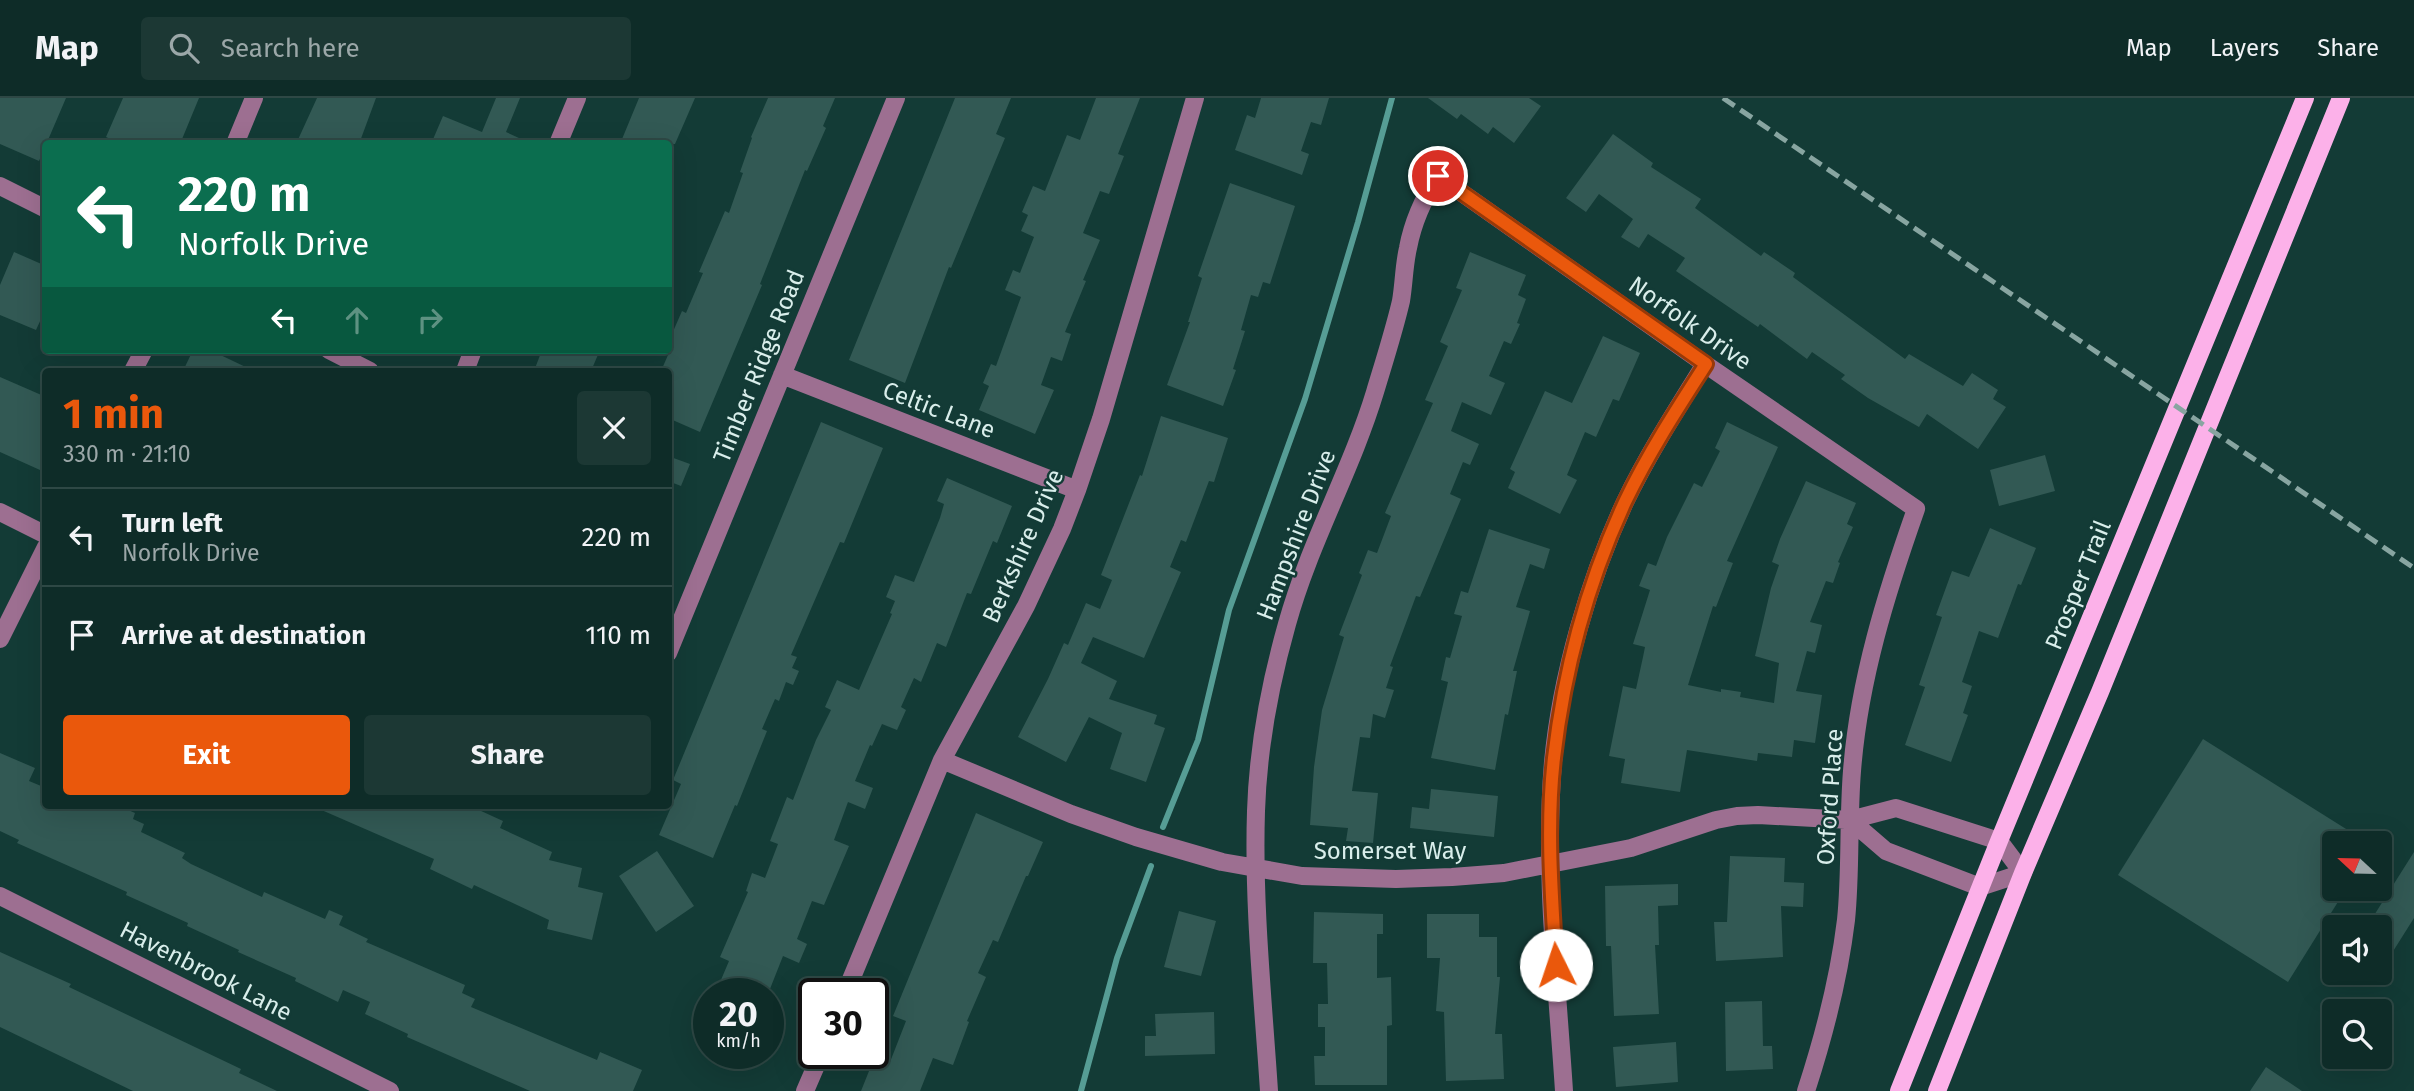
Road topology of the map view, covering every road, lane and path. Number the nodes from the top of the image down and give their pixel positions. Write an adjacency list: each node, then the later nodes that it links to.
1 (254, 98): 7 (street)
2 (577, 98): 8 (street)
3 (896, 98): 15 (street, Timber Ridge Road)
4 (1195, 98): 16 (street, Berkshire Drive)
5 (2305, 98): 25 (main road, Prosper Trail)
6 (2341, 98): 28 (main road)
7 (237, 140)
8 (560, 140)
9 (1438, 176): 13 (street, Norfolk Drive); 27 (street, Hampshire Drive)
10 (0, 186): 11 (street)
11 (42, 206)
12 (337, 354): 14 (street)
13 (1706, 364): 17 (street, Norfolk Drive); 26 (street)
14 (364, 368)
15 (782, 375): 16 (street, Celtic Lane); 22 (street, Timber Ridge Road)
16 (1077, 490): 23 (street, Berkshire Drive)
17 (1916, 509): 24 (street, Oxford Place)
18 (0, 512): 19 (street)
19 (42, 533)
20 (42, 555): 21 (street)
21 (0, 639)
22 (672, 643)
23 (942, 760): 27 (street, Somerset Way); 31 (street, Berkshire Drive)
24 (1850, 820): 25 (street, Somerset Way); 26 (street, Somerset Way); 29 (street); 37 (street, Oxford Place)
25 (1999, 841): 28 (street); 29 (main road, Prosper Trail)
26 (1550, 865): 27 (street, Somerset Way); 36 (street)
27 (1256, 868): 35 (street, Hampshire Drive)
28 (2023, 873): 29 (street); 39 (main road)
29 (1980, 887): 38 (main road, Prosper Trail)
30 (0, 896): 33 (street, Havenbrook Lane)
31 (852, 978)
32 (815, 1069): 34 (street)
33 (390, 1091)
34 (805, 1091)
35 (1269, 1091)
36 (1564, 1091)
37 (1806, 1091)
38 (1899, 1091)
39 (1937, 1091)

